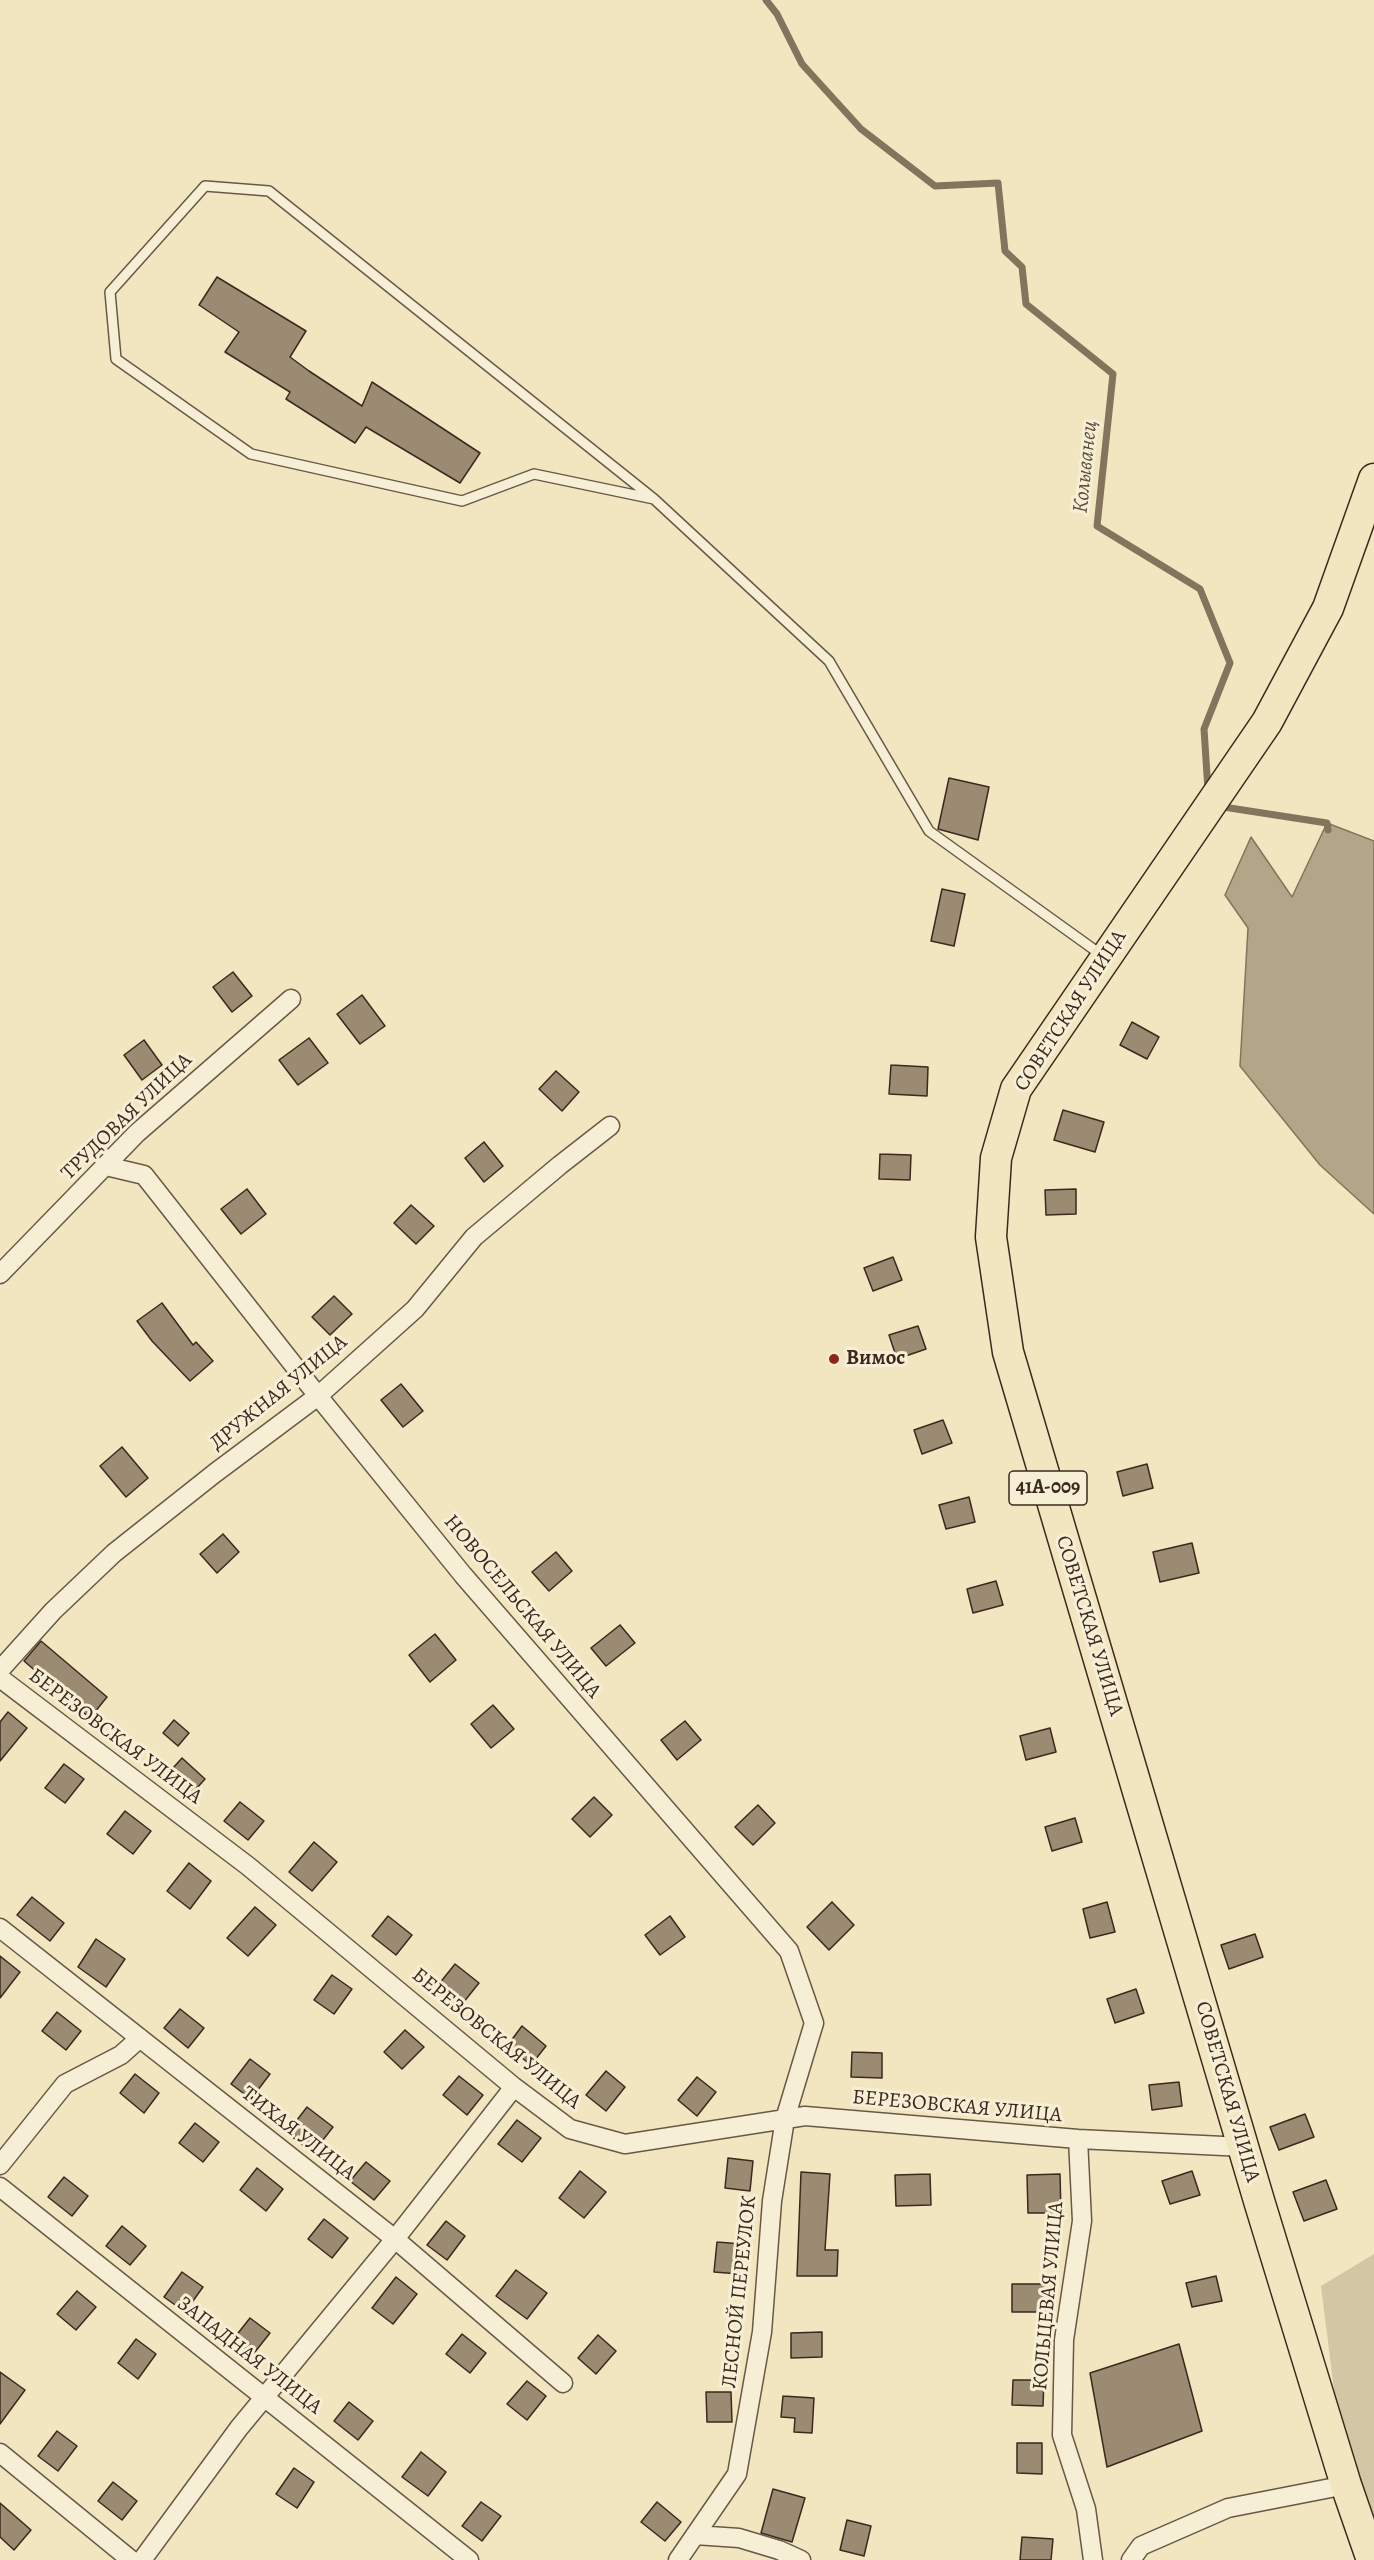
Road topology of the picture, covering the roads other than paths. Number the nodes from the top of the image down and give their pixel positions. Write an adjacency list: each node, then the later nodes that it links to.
1 (1374, 479): 3 (main road, СОВЕТСКАЯ УЛИЦА / 41А-009)
2 (654, 499): 2 (lane); 3 (lane)
3 (1104, 957): 16 (main road, СОВЕТСКАЯ УЛИЦА / 41А-009)
4 (291, 999): 6 (street, ТРУДОВАЯ УЛИЦА)
5 (610, 1126): 8 (street, ДРУЖНАЯ УЛИЦА)
6 (106, 1166): 7 (street, ТРУДОВАЯ УЛИЦА); 8 (street, НОВОСЕЛЬСКАЯ УЛИЦА)
7 (0, 1274)
8 (318, 1396): 9 (street, ДРУЖНАЯ УЛИЦА); 14 (street, НОВОСЕЛЬСКАЯ УЛИЦА)
9 (0, 1670)
10 (0, 1678): 13 (street, БЕРЕЗОВСКАЯ УЛИЦА)
11 (0, 1928): 12 (street, ТИХАЯ УЛИЦА)
12 (140, 2038): 17 (street); 19 (street, ТИХАЯ УЛИЦА)
13 (514, 2087): 14 (street, БЕРЕЗОВСКАЯ УЛИЦА); 19 (street)
14 (785, 2119): 15 (street, БЕРЕЗОВСКАЯ УЛИЦА); 24 (street, ЛЕСНОЙ ПЕРЕУЛОК)
15 (1078, 2139): 16 (street, БЕРЕЗОВСКАЯ УЛИЦА); 30 (street, КОЛЬЦЕВАЯ УЛИЦА)
16 (1244, 2147): 23 (main road, СОВЕТСКАЯ УЛИЦА / 41А-009)
17 (0, 2165)
18 (0, 2187): 21 (street, ЗАПАДНАЯ УЛИЦА)
19 (395, 2239): 20 (street, ТИХАЯ УЛИЦА); 21 (street)
20 (563, 2383)
21 (265, 2397): 26 (street); 27 (street, ЗАПАДНАЯ УЛИЦА)
22 (0, 2453): 25 (street)
23 (1346, 2485): 31 (street); 32 (main road, СОВЕТСКАЯ УЛИЦА / 41А-009)
24 (695, 2535): 28 (street, ЛЕСНОЙ ПЕРЕУЛОК); 29 (street)
25 (131, 2560)
26 (142, 2560)
27 (469, 2560)
28 (678, 2560)
29 (801, 2560)
30 (1093, 2560)
31 (1131, 2560)
32 (1372, 2560)

